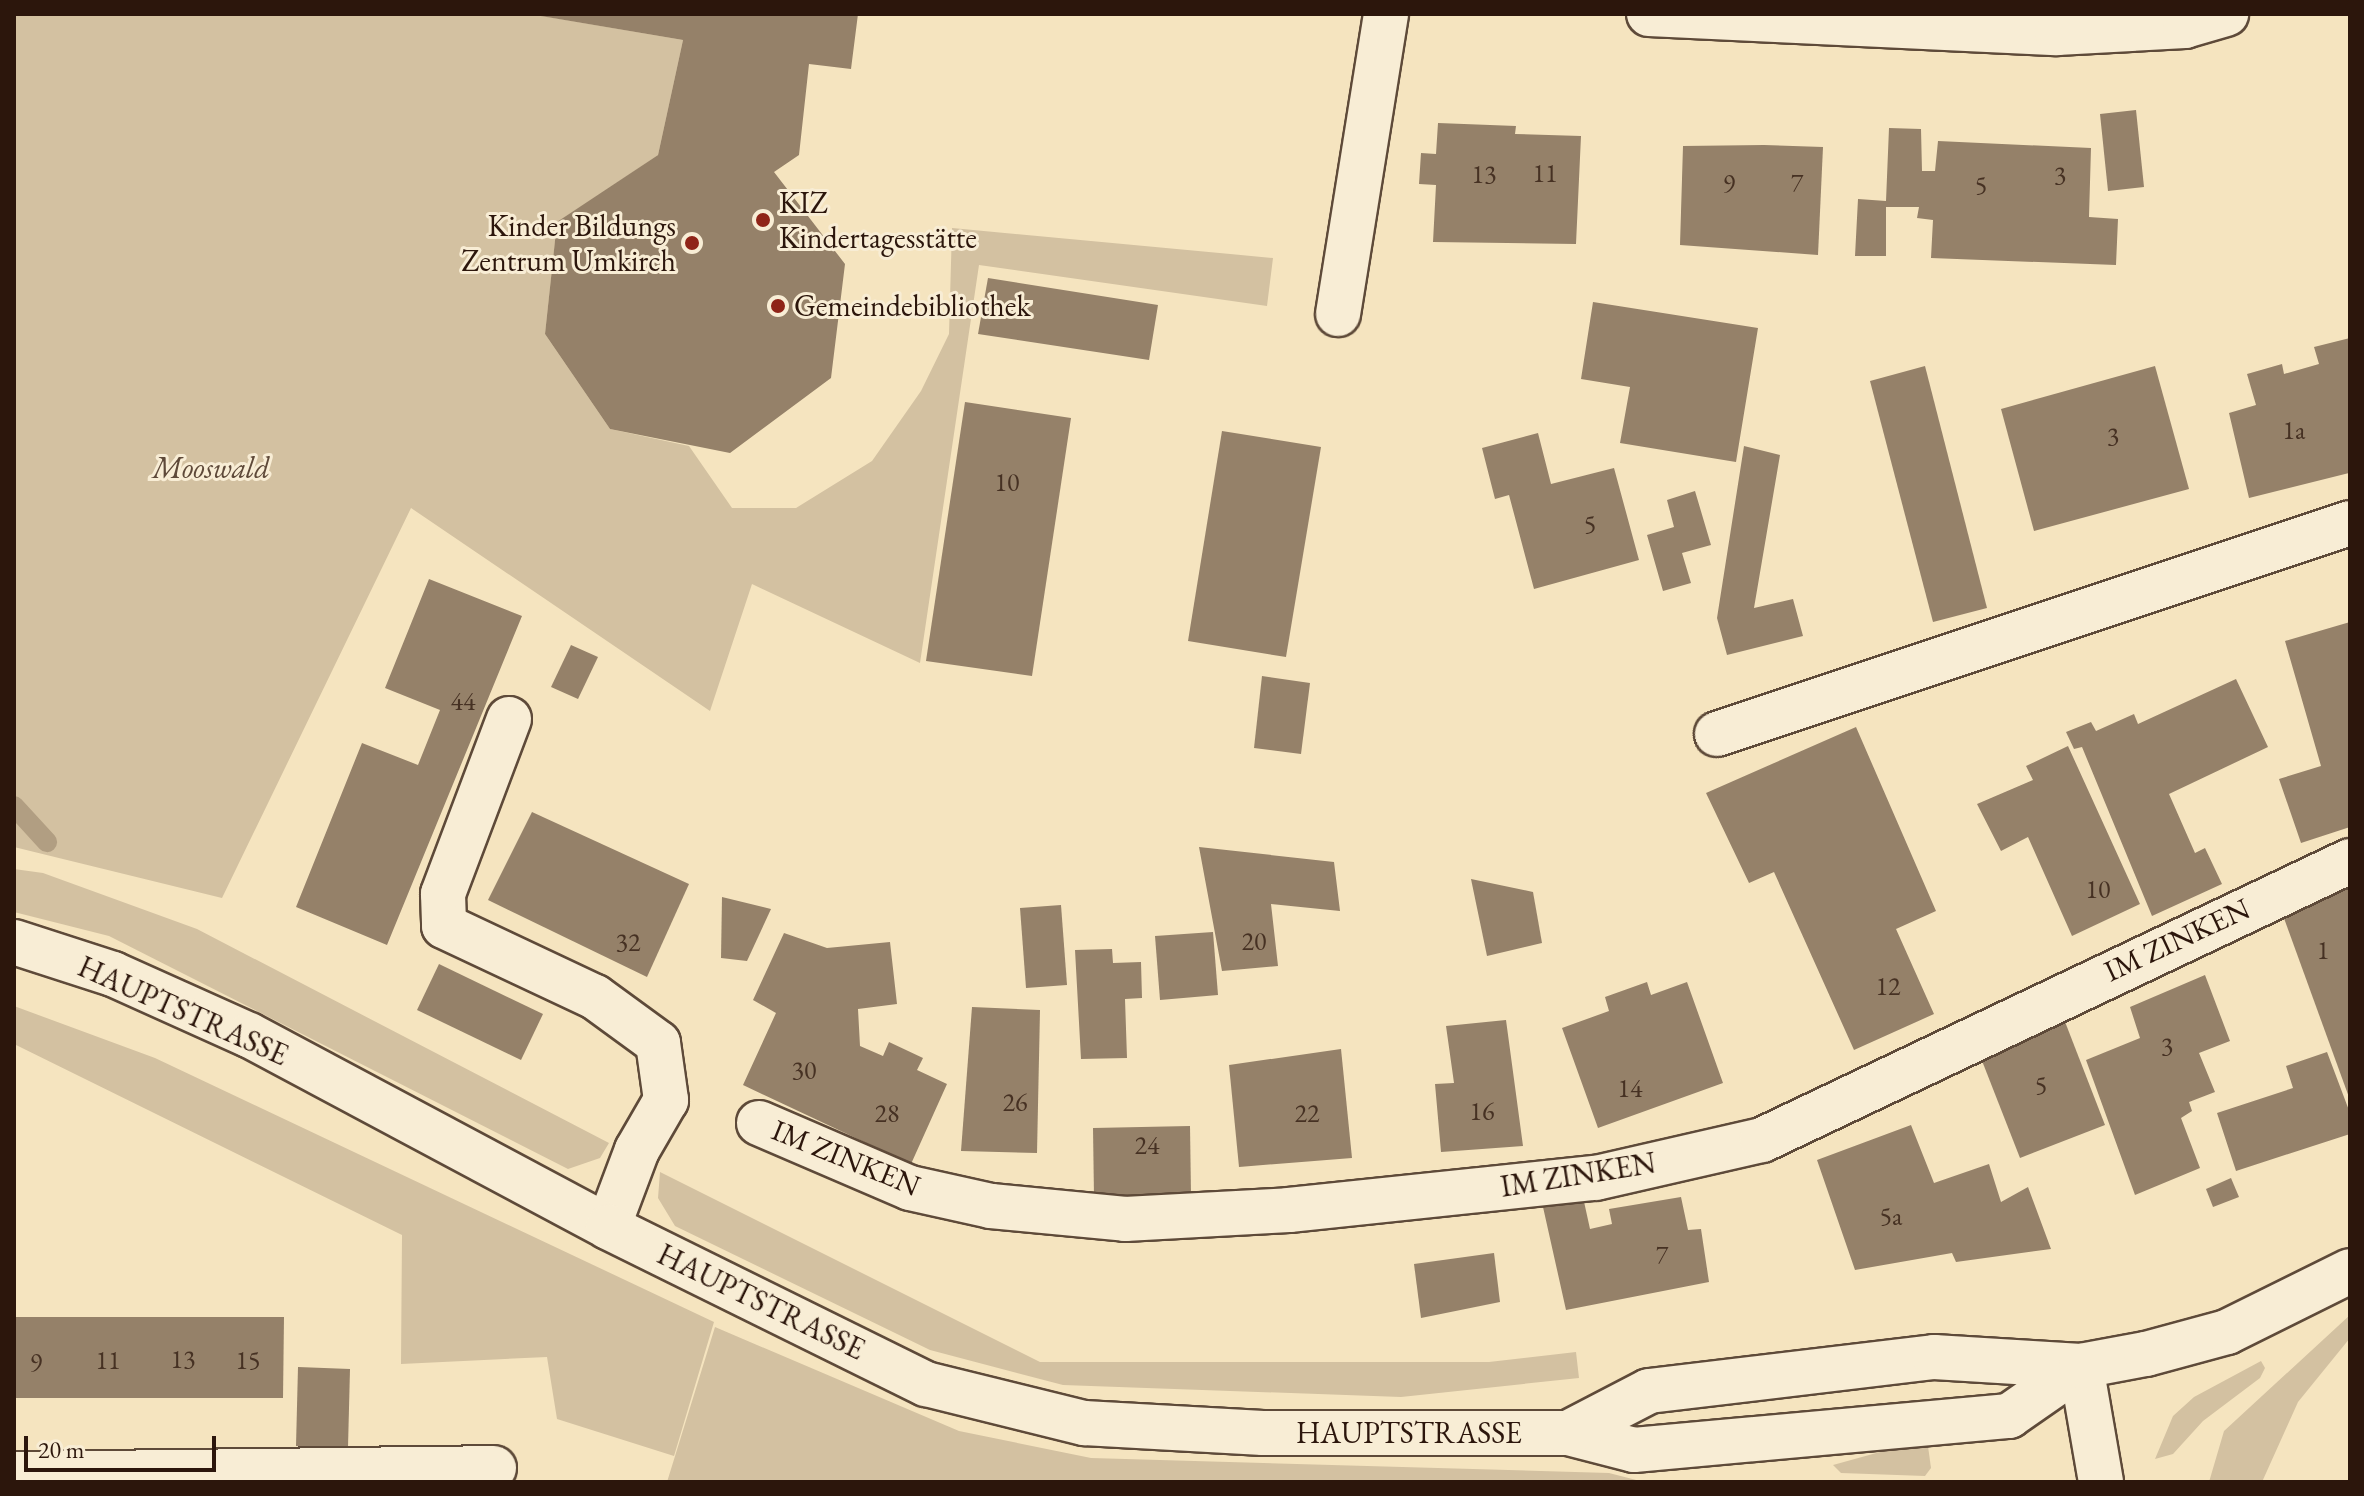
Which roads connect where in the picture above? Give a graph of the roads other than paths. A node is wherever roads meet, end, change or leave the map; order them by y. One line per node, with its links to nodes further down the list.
1 (1386, 14): 4 (street)
2 (1649, 14): 3 (street)
3 (2226, 14)
4 (1338, 314)
5 (2350, 523): 7 (street)
6 (509, 719): 11 (street)
7 (1717, 734)
8 (2350, 861): 10 (street, IM ZINKEN)
9 (14, 942): 11 (street, HAUPTSTRASSE)
10 (759, 1123)
11 (608, 1227): 14 (street, HAUPTSTRASSE)
12 (2350, 1271): 13 (street, HAUPTSTRASSE)
13 (2081, 1366): 14 (street, HAUPTSTRASSE); 14 (street, HAUPTSTRASSE); 17 (street)
14 (1568, 1433)
15 (494, 1468): 16 (street)
16 (14, 1474)
17 (2101, 1482)

